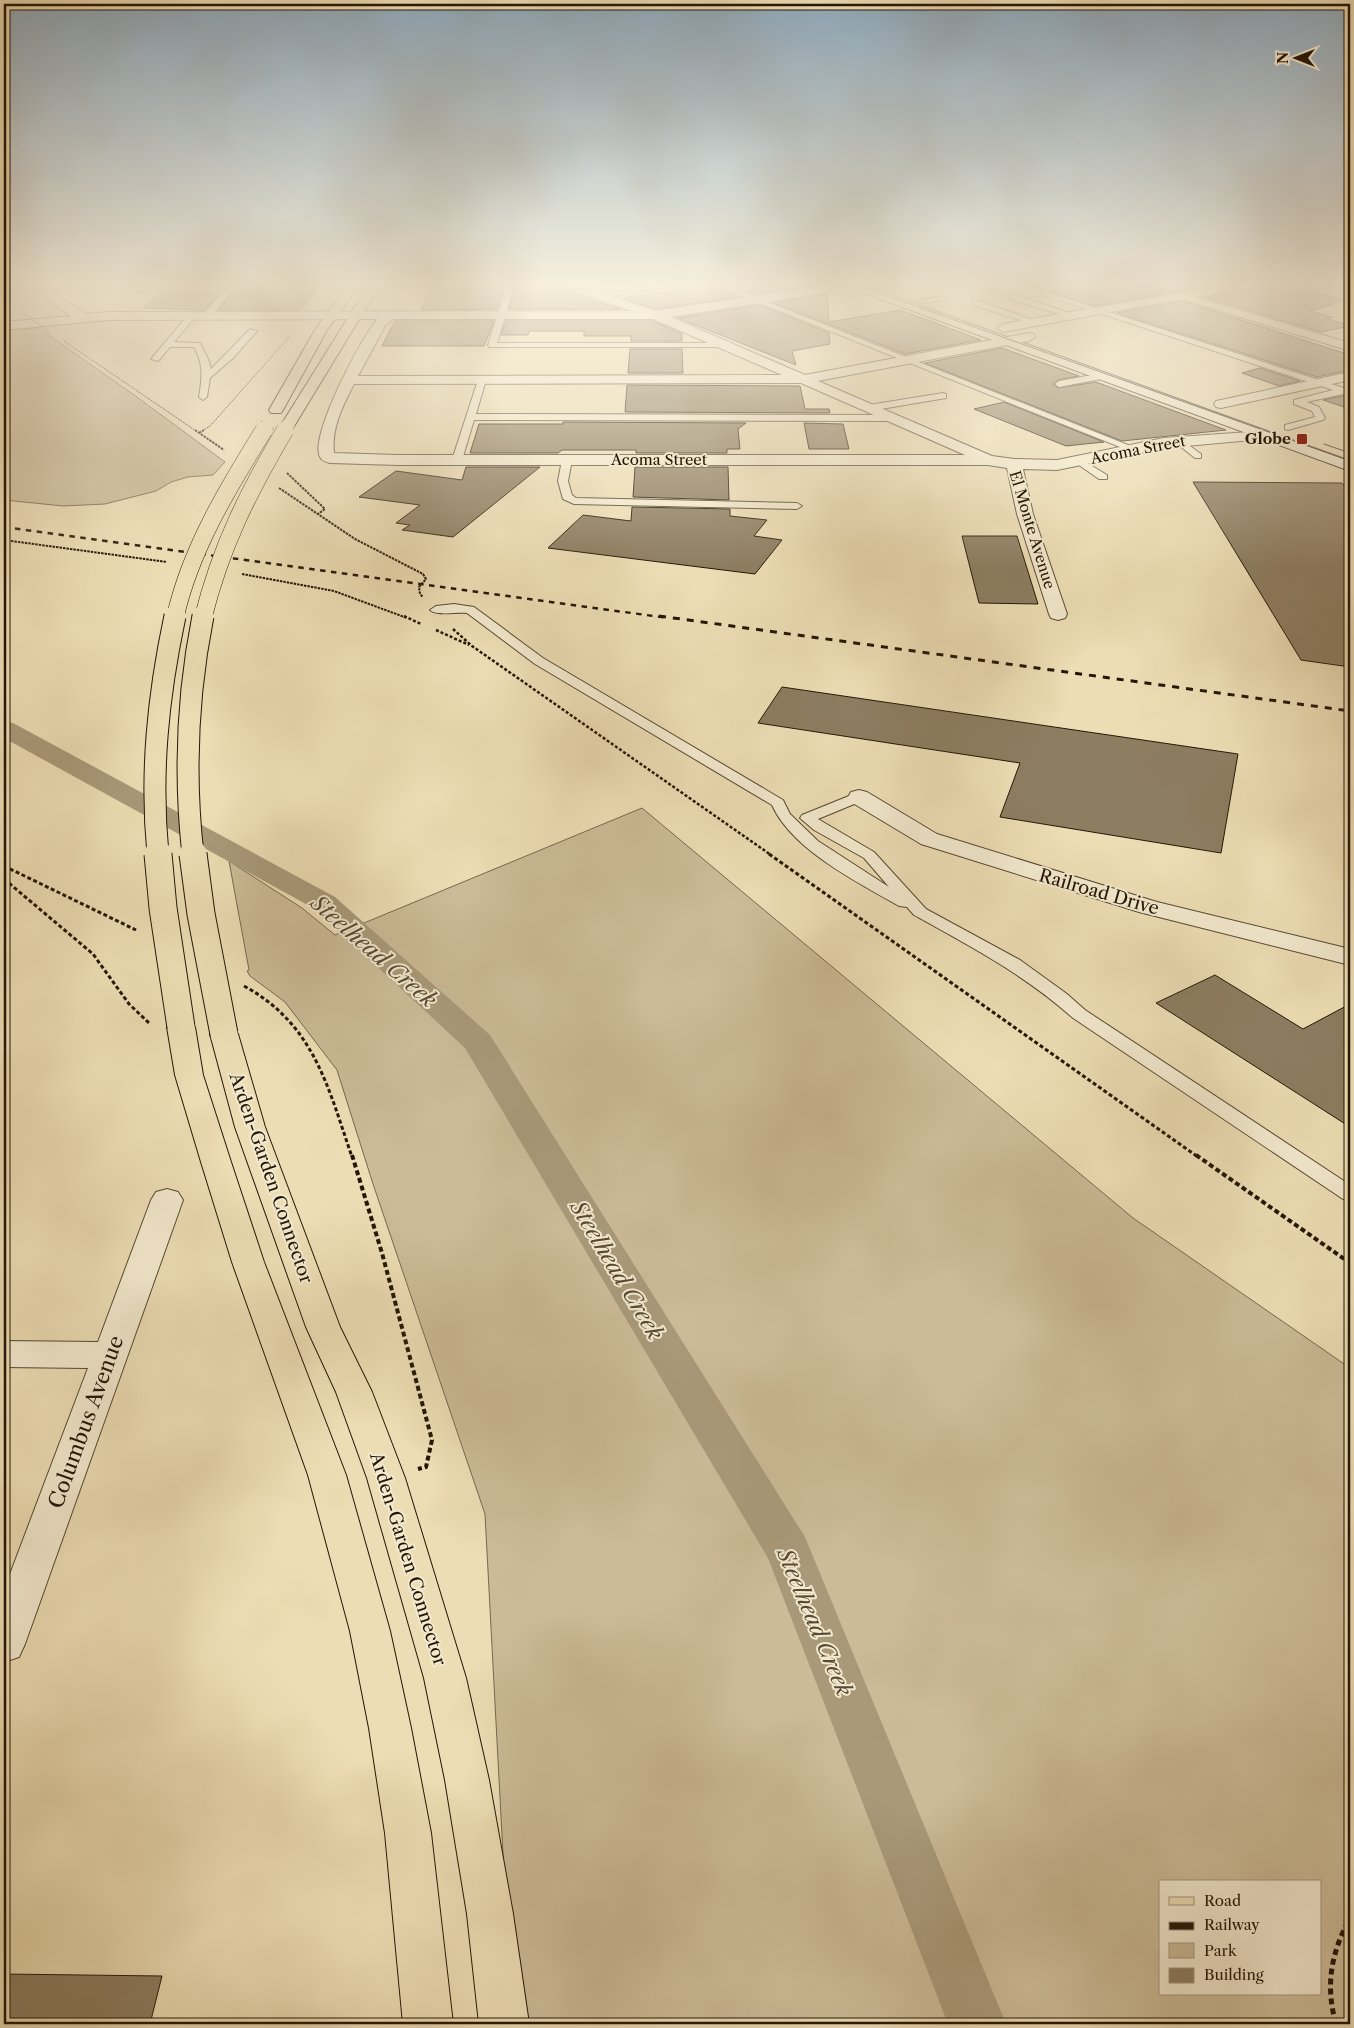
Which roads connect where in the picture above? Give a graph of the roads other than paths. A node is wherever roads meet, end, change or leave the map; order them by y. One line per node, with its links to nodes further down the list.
1 (206, 379): 17 (lane)
2 (300, 379): 23 (main road, Arden-Garden Connector)
3 (310, 379): 23 (main road, Arden-Garden Connector)
4 (804, 379): 12 (street); 19 (street, El Monte Avenue)
5 (956, 379): 28 (lane)
6 (1073, 379): 14 (lane)
7 (1136, 379): 25 (street)
8 (1146, 379): 18 (street)
9 (1305, 379): 13 (lane)
10 (1338, 379): 13 (street)
11 (350, 380): 12 (street); 30 (street, Acoma Street)
12 (482, 380): 21 (lane)
13 (1318, 383): 15 (lane); 18 (street)
14 (1059, 384)
15 (1346, 392): 24 (lane)
16 (943, 396): 19 (lane)
17 (202, 397)
18 (1212, 400): 20 (street)
19 (869, 408): 22 (street, El Monte Avenue)
20 (1251, 414)
21 (470, 417): 22 (lane); 30 (lane)
22 (892, 418): 32 (street, El Monte Avenue)
23 (278, 424): 48 (main road, Arden-Garden Connector, bridge); 49 (main road, Arden-Garden Connector, bridge)
24 (1283, 425): 26 (street)
25 (1263, 434): 27 (street, Acoma Street); 35 (street)
26 (1315, 436)
27 (1179, 441): 28 (street, Acoma Street); 29 (lane)
28 (1132, 449): 33 (street, Acoma Street)
29 (1198, 456)
30 (457, 460): 31 (street, Acoma Street)
31 (567, 460): 32 (street, Acoma Street); 37 (lane)
32 (988, 460): 34 (street, El Monte Avenue)
33 (1079, 461): 34 (street, Acoma Street); 36 (lane)
34 (1014, 464): 39 (street, El Monte Avenue)
35 (1350, 466)
36 (1103, 478)
37 (797, 506)
38 (436, 610): 41 (lane)
39 (1058, 614)
40 (859, 797): 41 (lane); 42 (street, Railroad Drive)
41 (920, 912): 43 (lane)
42 (1350, 957)
43 (1350, 1194)
44 (167, 1200): 46 (street, Columbus Avenue)
45 (4, 1354): 46 (street)
46 (111, 1355): 47 (street, Columbus Avenue)
47 (4, 1644)
48 (428, 2024)
49 (504, 2024)

